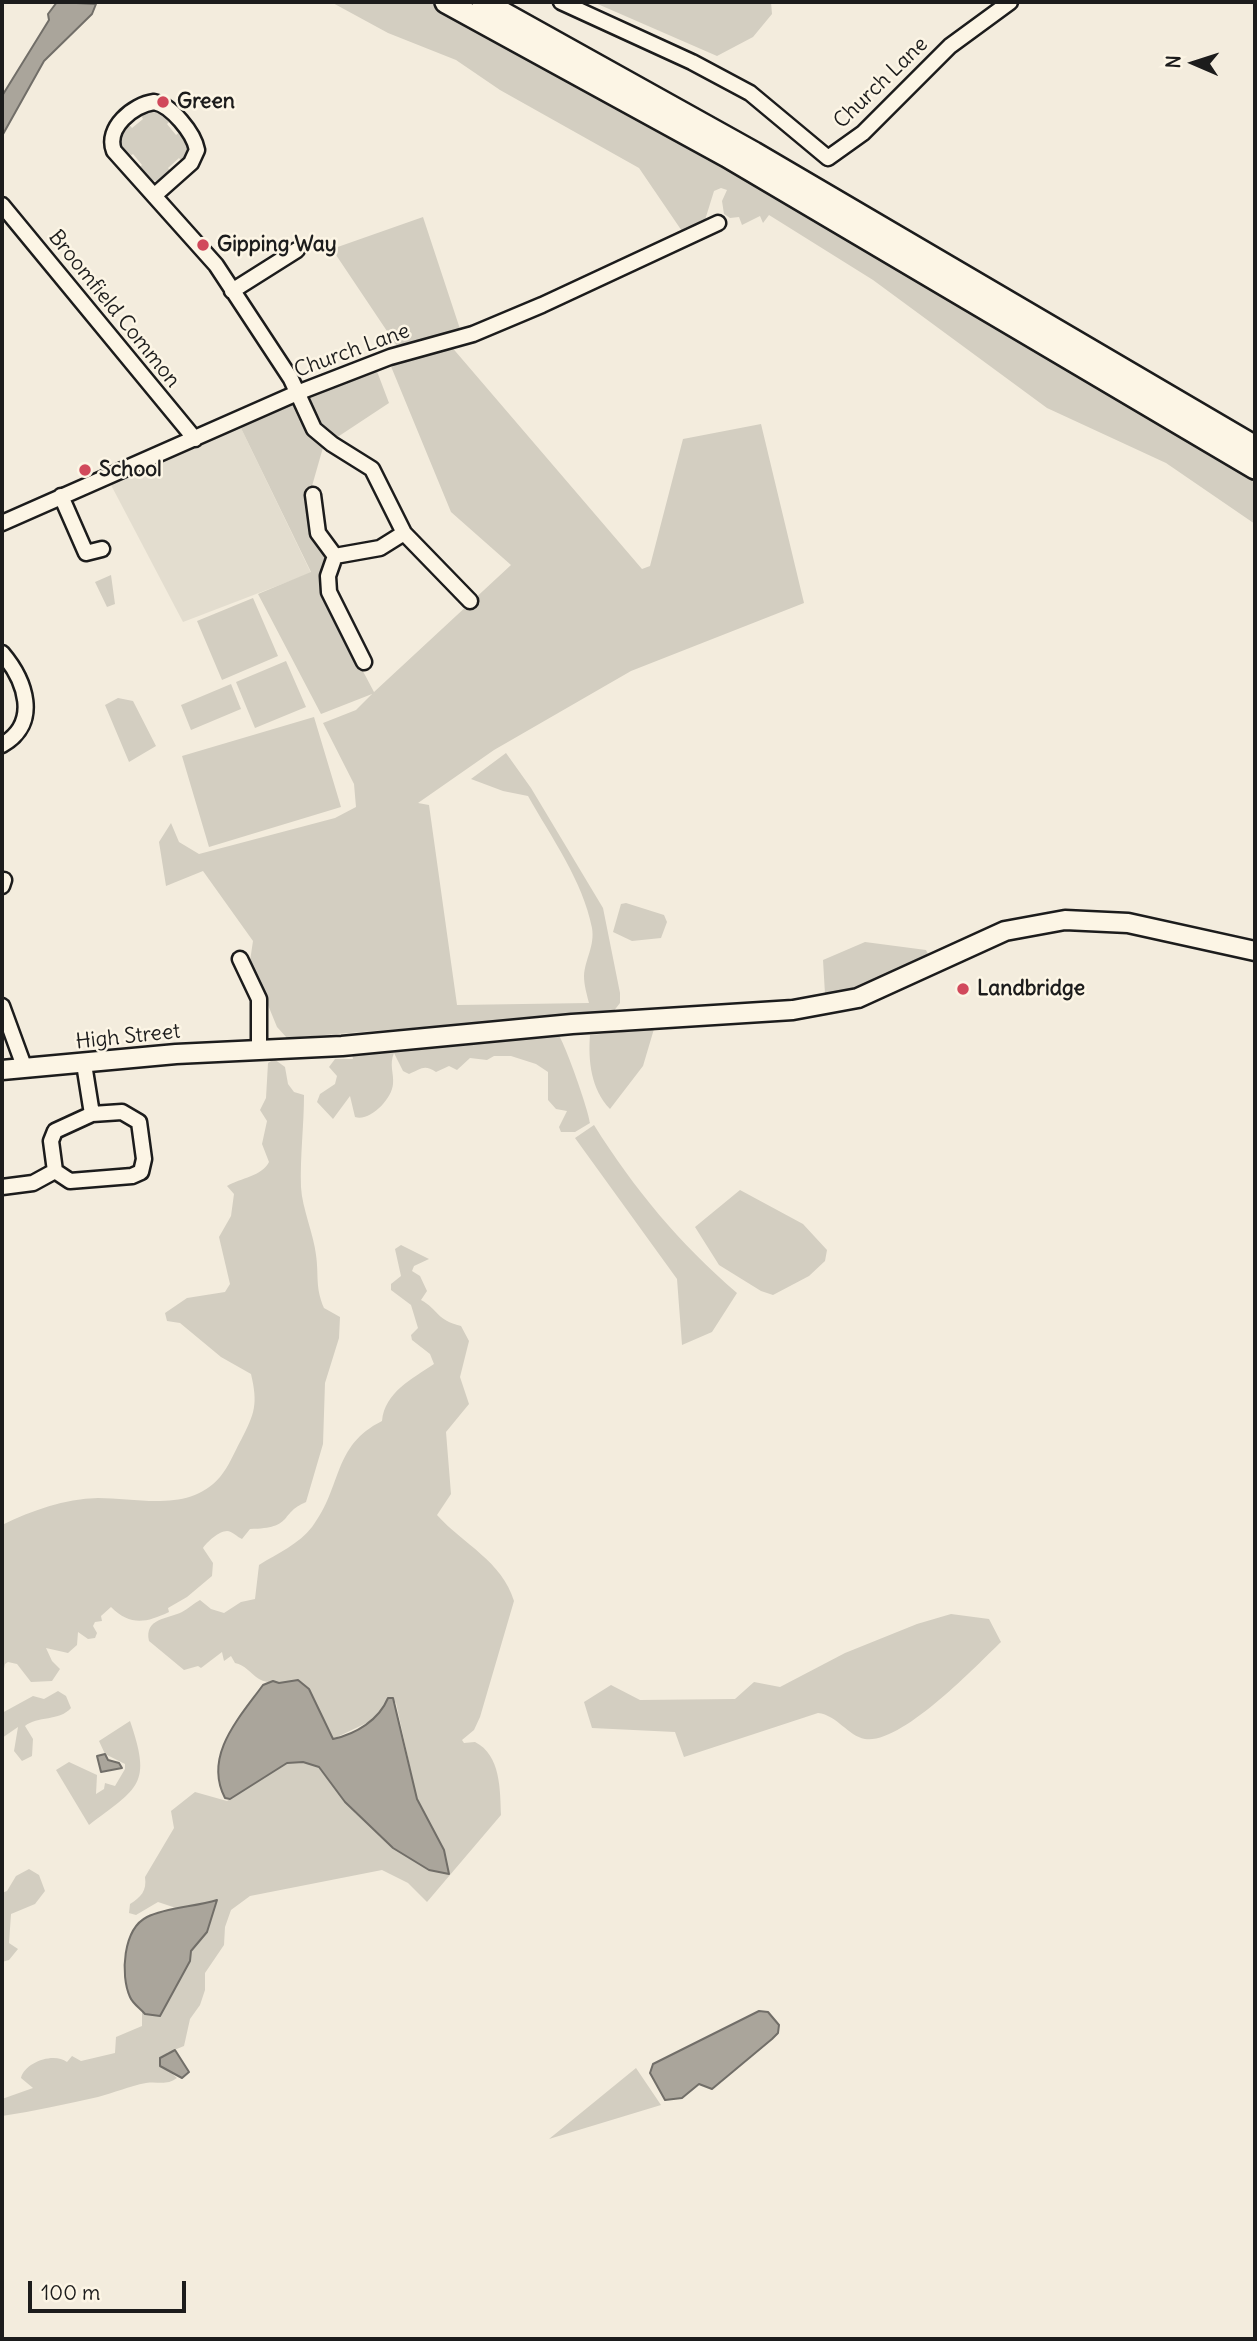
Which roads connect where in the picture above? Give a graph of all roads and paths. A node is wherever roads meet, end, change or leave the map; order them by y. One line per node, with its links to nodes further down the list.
1 (446, 2): 5 (highway)
2 (483, 2): 5 (highway)
3 (561, 2): 4 (street, Church Lane)
4 (1010, 2)
5 (742, 156): 13 (highway); 14 (highway)
6 (155, 195): 6 (street); 10 (street)
7 (2, 205): 12 (street, Broomfield Common)
8 (718, 222): 11 (street, Church Lane)
9 (297, 250): 10 (street)
10 (232, 291): 11 (street)
11 (297, 393): 12 (street, Church Lane); 18 (street)
12 (195, 439): 16 (street, Church Lane)
13 (1255, 447)
14 (1255, 468)
15 (313, 495): 20 (street)
16 (61, 496): 17 (street, Church Lane); 19 (street)
17 (2, 523)
18 (404, 534): 20 (street); 21 (street)
19 (102, 549)
20 (335, 556): 23 (street)
21 (470, 601)
22 (2, 653): 24 (street)
23 (364, 662)
24 (2, 745)
25 (1255, 951): 28 (main road, High Street)
26 (240, 959): 28 (street)
27 (2, 1006): 30 (street)
28 (259, 1051): 29 (main road, High Street)
29 (84, 1064): 30 (main road, High Street); 32 (street)
30 (25, 1069): 31 (main road, High Street)
31 (2, 1070)
32 (92, 1114): 33 (street); 33 (street)
33 (55, 1171): 34 (street)
34 (2, 1187)

